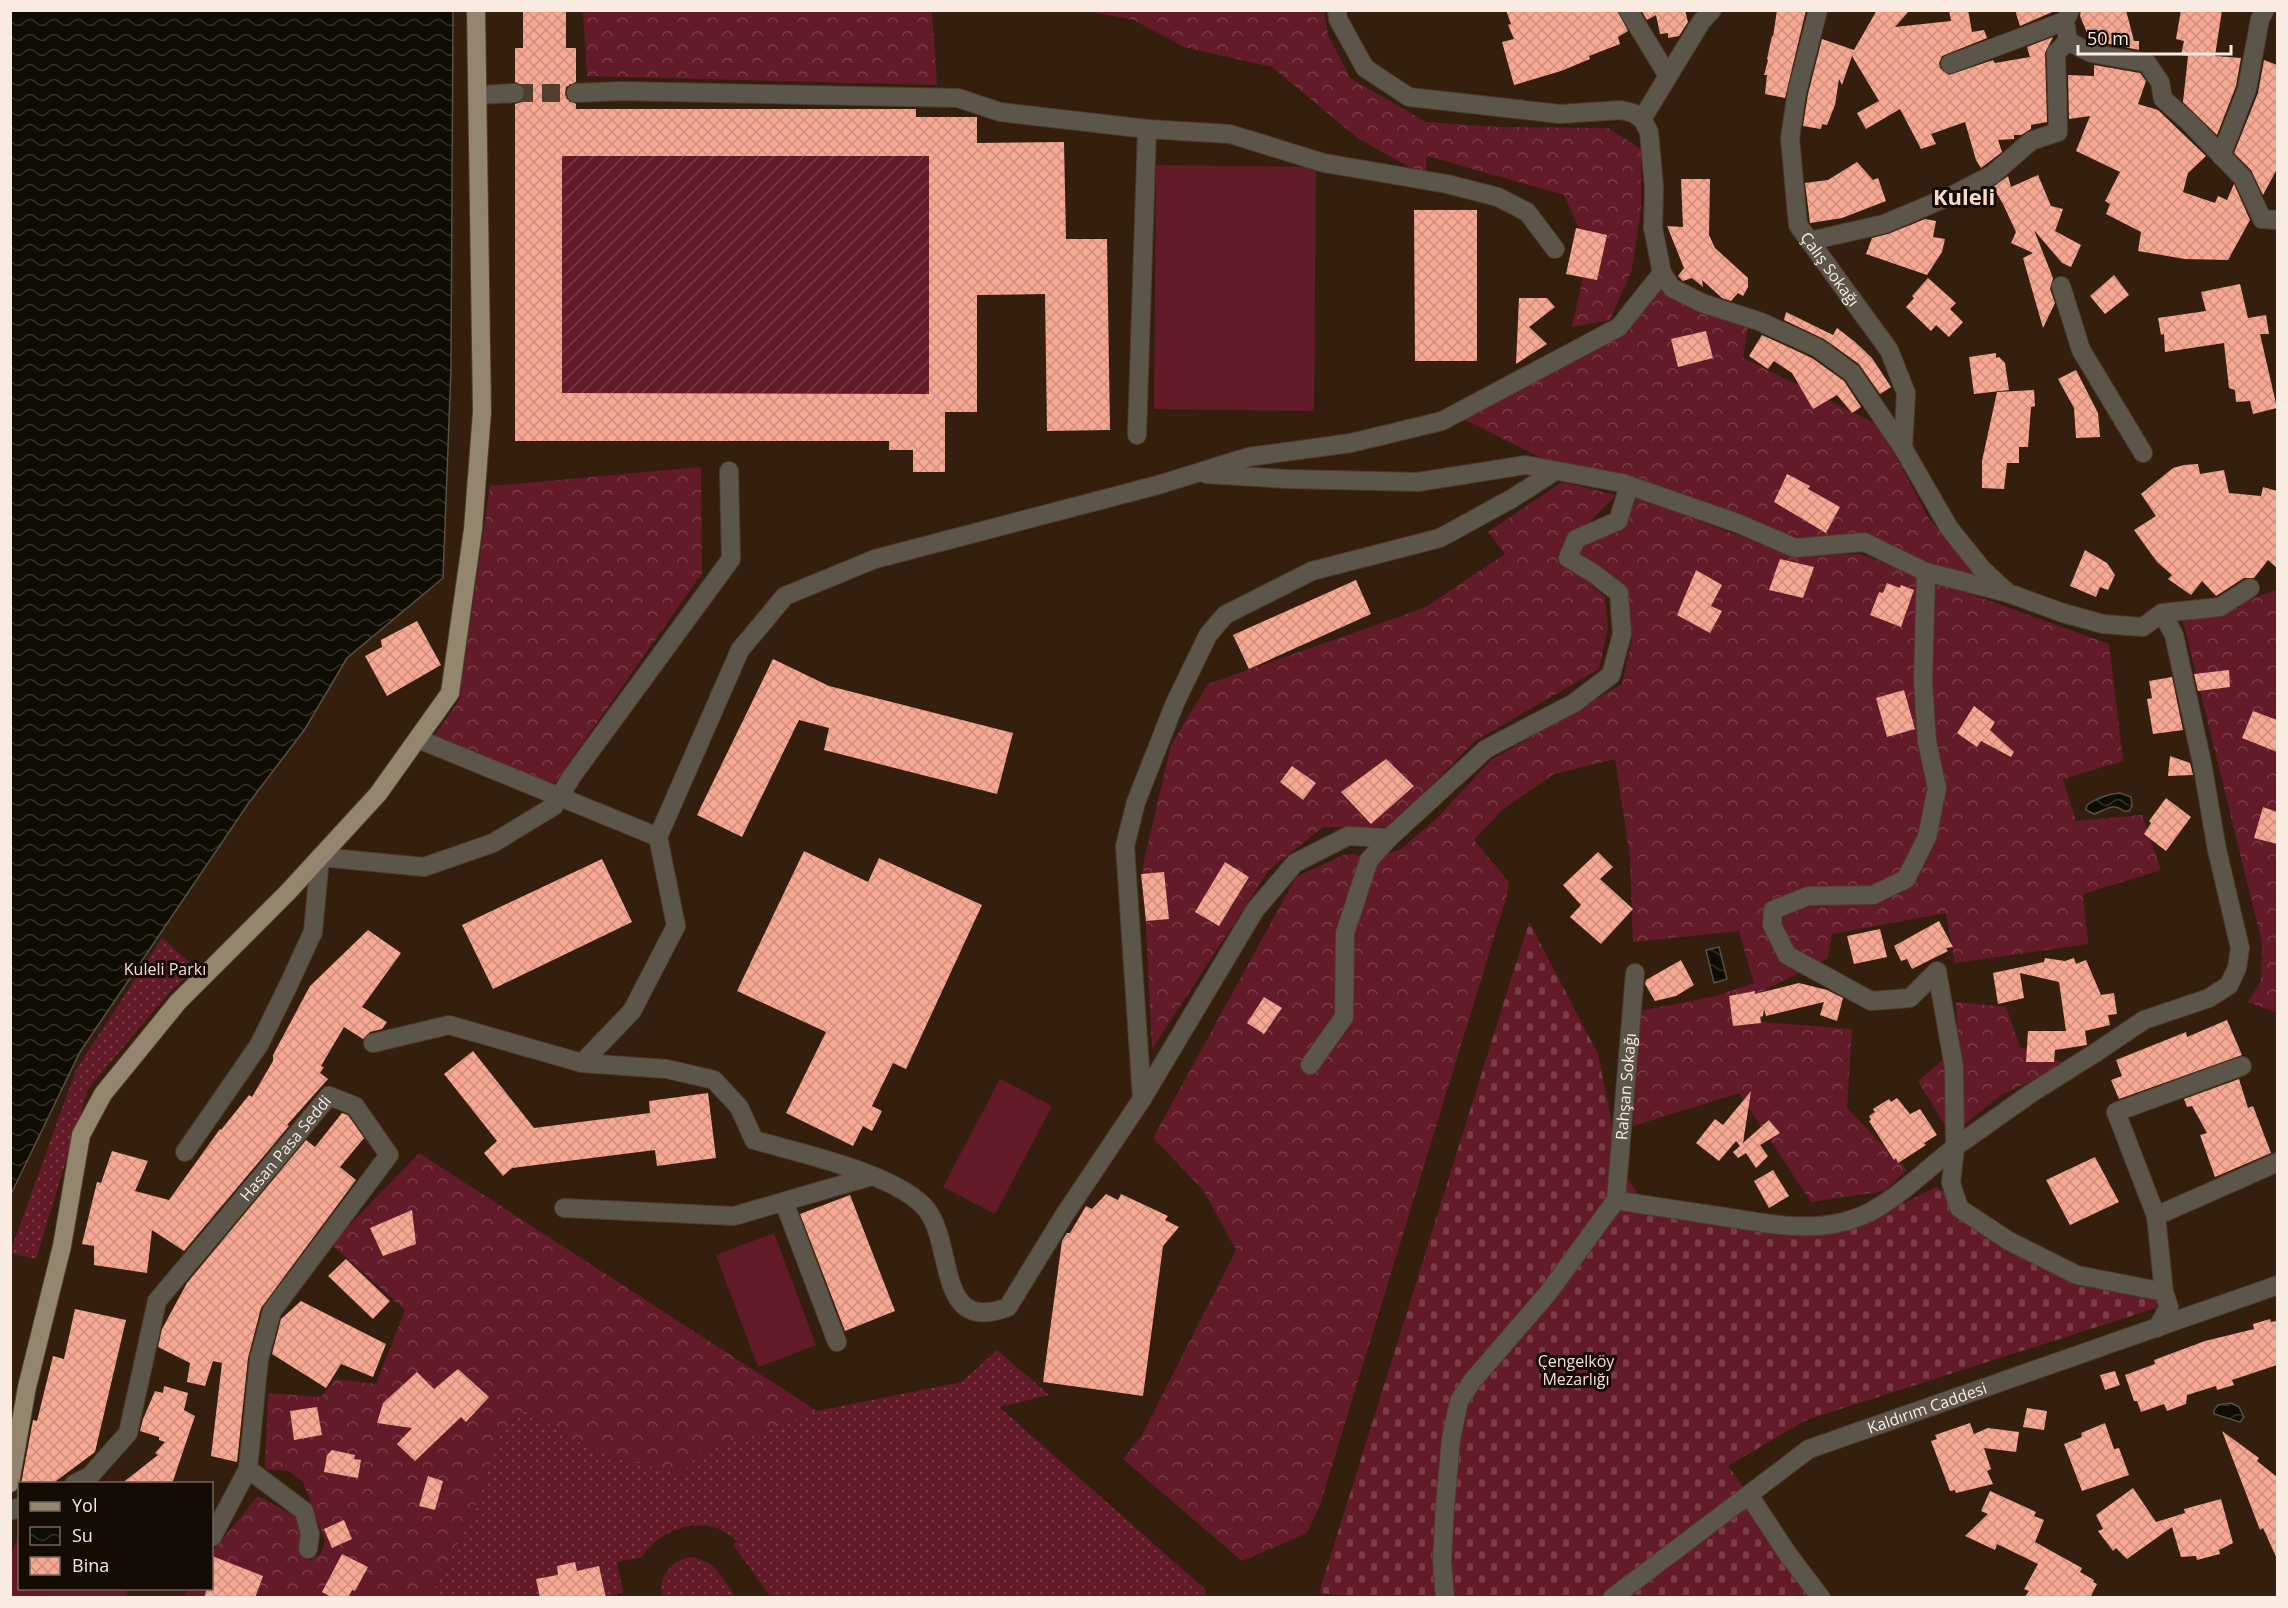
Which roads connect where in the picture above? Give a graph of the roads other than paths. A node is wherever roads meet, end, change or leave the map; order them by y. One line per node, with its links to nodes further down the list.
1 (476, 10): 13 (main road)
2 (1337, 10): 14 (street)
3 (1628, 10): 10 (street)
4 (1712, 10): 10 (street)
5 (1818, 10): 18 (street, Çalış Sokağı)
6 (2068, 16): 8 (street); 9 (street)
7 (2267, 17): 16 (street)
8 (2068, 41): 16 (street); 18 (street)
9 (1950, 64)
10 (1668, 76): 14 (street)
11 (515, 93): 13 (street)
12 (576, 93): 15 (street)
13 (478, 95): 33 (main road)
14 (1642, 119): 20 (street)
15 (1147, 129): 19 (street); 22 (street)
16 (2221, 156): 17 (street)
17 (2277, 220)
18 (1810, 241): 23 (street, Çalış Sokağı)
19 (1555, 249)
20 (1662, 273): 23 (street); 27 (street)
21 (2061, 286): 24 (street)
22 (1137, 435)
23 (1903, 448): 31 (street)
24 (2143, 453)
25 (729, 471): 34 (street)
26 (1555, 471): 27 (street); 28 (street); 43 (street)
27 (1195, 473): 35 (street)
28 (1629, 486): 29 (street); 36 (street)
29 (1926, 572): 31 (street); 44 (street)
30 (2250, 588): 32 (street)
31 (2008, 593): 32 (street)
32 (2162, 613): 44 (street)
33 (418, 739): 34 (street); 37 (main road)
34 (560, 796): 35 (street); 37 (street)
35 (658, 837): 40 (street)
36 (1389, 837): 41 (street); 43 (street)
37 (320, 857): 45 (street); 58 (main road)
38 (1635, 973): 48 (street, Rahşan Sokağı)
39 (373, 1043): 40 (street)
40 (582, 1064): 47 (street)
41 (1310, 1065)
42 (2242, 1066): 51 (street)
43 (1142, 1099): 47 (street)
44 (1955, 1147): 48 (street); 53 (street)
45 (185, 1152)
46 (2277, 1162): 51 (street)
47 (872, 1176): 49 (street)
48 (1616, 1200): 62 (street)
49 (784, 1202): 50 (street); 55 (street)
50 (564, 1208)
51 (2156, 1216): 53 (street)
52 (2277, 1285): 54 (street, Kaldırım Caddesi)
53 (2164, 1293): 54 (street)
54 (2157, 1328): 59 (street, Kaldırım Caddesi)
55 (837, 1342)
56 (248, 1468): 57 (street, Hasan Pasa Seddi); 60 (street, Hasan Pasa Seddi); 61 (street)
57 (78, 1482)
58 (10, 1483)
59 (1749, 1495): 63 (street, Kaldırım Caddesi); 64 (street)
60 (213, 1536)
61 (308, 1549)
62 (1445, 1598)
63 (1612, 1598)
64 (1821, 1598)

